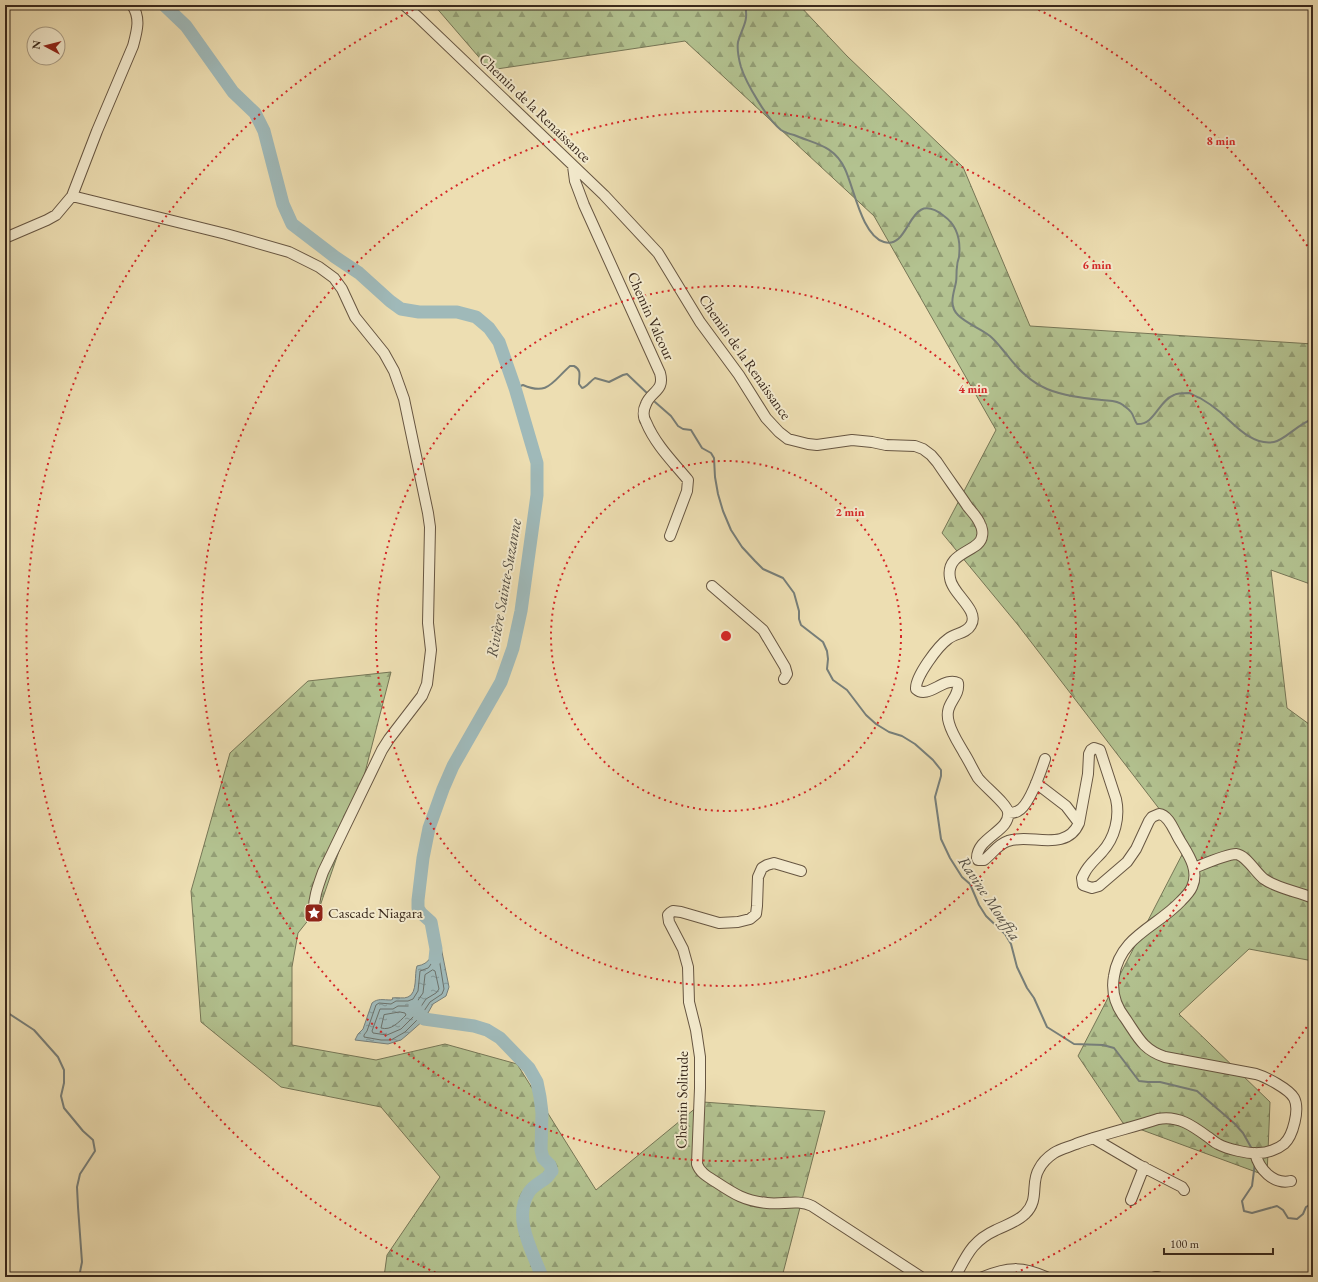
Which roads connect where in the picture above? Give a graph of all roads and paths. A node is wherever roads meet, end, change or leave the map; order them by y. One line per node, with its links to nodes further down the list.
1 (132, 5): 4 (street)
2 (404, 5): 3 (street, Chemin de la Renaissance)
3 (573, 166): 6 (street, Chemin Valcour); 11 (street, Chemin de la Renaissance)
4 (72, 196): 5 (street); 16 (street)
5 (5, 238)
6 (670, 536)
7 (712, 586): 8 (street)
8 (784, 679)
9 (1045, 759): 10 (street)
10 (1036, 783): 11 (street); 12 (street)
11 (1009, 813): 12 (street)
12 (1079, 823): 13 (street)
13 (1194, 868): 15 (street); 18 (street)
14 (801, 871): 24 (street, Chemin Solitude)
15 (1313, 898)
16 (314, 913)
17 (1093, 1138): 18 (street); 19 (street); 25 (street)
18 (1255, 1153): 20 (street)
19 (1141, 1166): 21 (street); 22 (street); 23 (street)
20 (1291, 1181)
21 (1128, 1189)
22 (1184, 1190)
23 (1131, 1200)
24 (921, 1277)
25 (955, 1277)
26 (983, 1277): 27 (street)
27 (1046, 1277)
28 (1154, 1277): 29 (street)
29 (1158, 1277)

